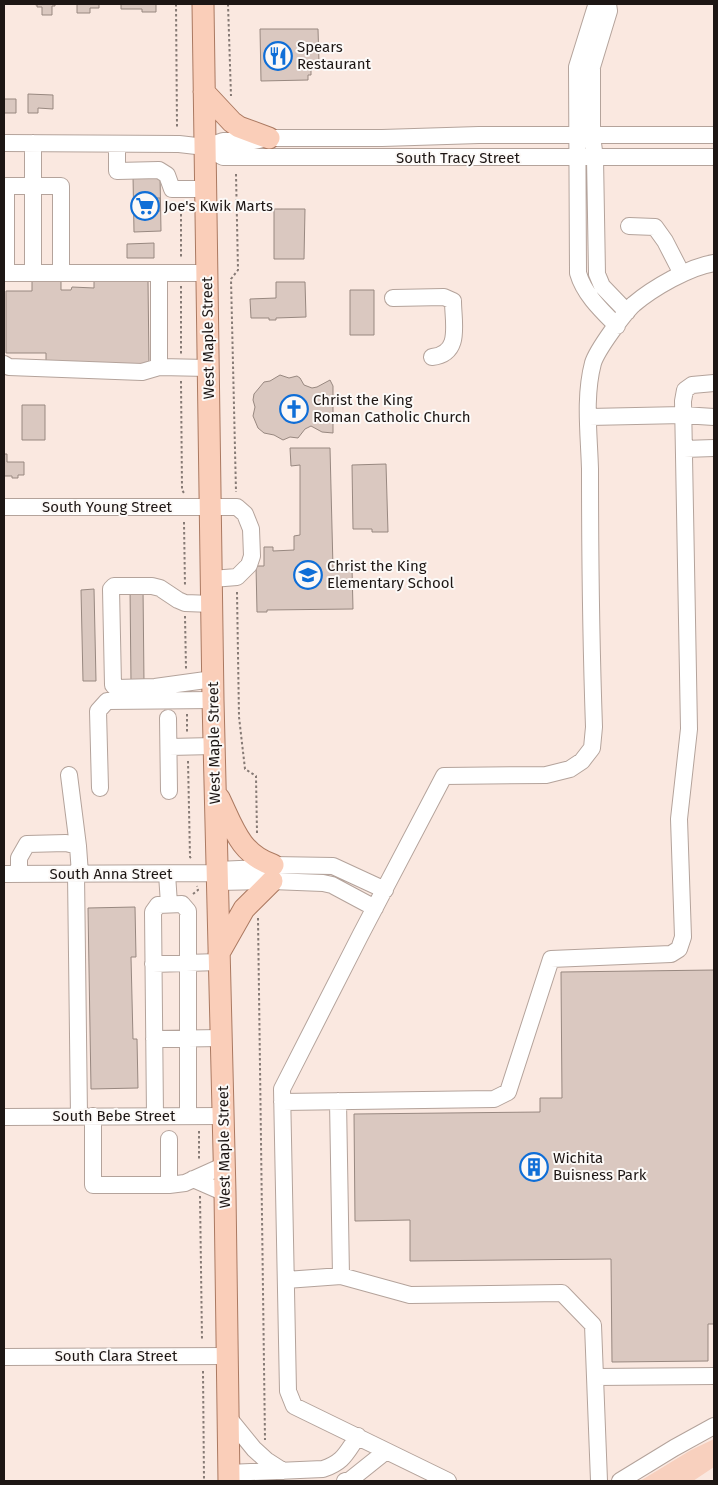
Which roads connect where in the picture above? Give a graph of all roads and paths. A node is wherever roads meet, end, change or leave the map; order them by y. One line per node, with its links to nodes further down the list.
1 (176, 4): 8 (path)
2 (203, 4): 6 (main road, West Maple Street)
3 (228, 4): 7 (path)
4 (599, 4): 10 (street)
5 (608, 4): 10 (street)
6 (204, 92): 11 (main road); 15 (main road, West Maple Street)
7 (231, 103)
8 (177, 127)
9 (714, 135): 10 (street, South Tracy Street)
10 (584, 136): 11 (street, South Tracy Street); 17 (street); 18 (street)
11 (269, 138): 15 (street, South Tracy Street)
12 (4, 143): 13 (street, South Tracy Street)
13 (33, 143): 14 (street, South Tracy Street); 19 (street)
14 (117, 144): 15 (street, South Tracy Street); 20 (street)
15 (205, 147): 17 (street, South Tracy Street); 21 (main road, West Maple Street)
16 (714, 157): 18 (street, South Tracy Street)
17 (577, 158): 18 (street, South Tracy Street); 33 (street)
18 (595, 158): 32 (street)
19 (33, 186): 24 (street); 25 (street); 26 (street)
20 (180, 189): 21 (street); 28 (path)
21 (206, 189): 29 (main road, West Maple Street)
22 (629, 226): 30 (street)
23 (714, 263): 30 (street)
24 (5, 273): 25 (street)
25 (34, 273): 26 (street)
26 (61, 273): 27 (street)
27 (159, 273): 28 (street); 36 (street)
28 (181, 273): 29 (street); 37 (path)
29 (206, 273): 38 (main road, West Maple Street)
30 (682, 274): 32 (street)
31 (394, 298): 34 (street)
32 (627, 312): 33 (street)
33 (616, 326): 41 (street)
34 (432, 357)
35 (4, 364): 36 (street)
36 (159, 367): 37 (street)
37 (182, 367): 38 (street); 46 (path)
38 (208, 368): 47 (main road, West Maple Street)
39 (714, 383): 40 (street)
40 (683, 415): 41 (street); 42 (street); 44 (street)
41 (588, 417): 69 (street)
42 (714, 417)
43 (714, 448): 44 (street)
44 (684, 449): 79 (street)
45 (4, 507): 46 (street, South Young Street)
46 (186, 508): 47 (street, South Young Street); 49 (path)
47 (211, 508): 48 (main road, West Maple Street); 48 (street, South Young Street)
48 (212, 578): 50 (main road, West Maple Street)
49 (185, 603): 50 (street); 52 (path); 52 (street)
50 (212, 604): 51 (main road, West Maple Street)
51 (213, 680): 52 (street); 53 (main road, West Maple Street)
52 (186, 682)
53 (213, 700): 54 (street); 56 (main road, West Maple Street)
54 (187, 701): 58 (path); 60 (street)
55 (168, 718): 57 (street)
56 (214, 746): 58 (street); 62 (main road, West Maple Street)
57 (169, 747): 58 (street); 61 (street)
58 (188, 747): 68 (path)
59 (69, 775): 63 (street)
60 (100, 788)
61 (169, 791)
62 (216, 791): 64 (main road); 68 (main road, West Maple Street)
63 (78, 846): 65 (street); 66 (street)
64 (272, 873): 68 (street, South Anna Street); 69 (street); 72 (street); 73 (main road)
65 (12, 874): 66 (street, South Anna Street)
66 (78, 874): 67 (street, South Anna Street); 81 (street)
67 (167, 874): 68 (street, South Anna Street); 71 (street)
68 (212, 875): 70 (path); 73 (main road, West Maple Street)
69 (385, 890): 72 (street)
70 (192, 895)
71 (169, 904): 74 (street); 75 (street)
72 (375, 908): 80 (street)
73 (219, 958): 74 (street); 76 (main road, West Maple Street)
74 (188, 963): 75 (street); 78 (street)
75 (153, 964): 77 (street)
76 (221, 1038): 78 (street); 84 (main road, West Maple Street)
77 (154, 1039): 78 (street); 82 (street)
78 (188, 1039): 83 (street)
79 (338, 1101): 80 (street); 91 (street)
80 (282, 1102): 92 (street)
81 (86, 1116): 82 (street, South Bebe Street); 85 (street, South Bebe Street); 89 (street)
82 (155, 1116): 83 (street, South Bebe Street)
83 (193, 1116): 84 (street, South Bebe Street); 88 (path)
84 (223, 1116): 87 (main road, West Maple Street)
85 (4, 1117)
86 (169, 1139): 89 (street)
87 (225, 1166): 88 (street); 90 (main road, West Maple Street)
88 (197, 1179): 89 (street); 90 (street); 93 (path)
89 (169, 1185)
90 (226, 1192): 94 (main road, West Maple Street)
91 (341, 1276): 92 (street); 97 (street)
92 (286, 1280): 100 (street)
93 (202, 1356): 94 (street, South Clara Street); 95 (street, South Clara Street); 104 (path)
94 (228, 1356): 98 (main road, West Maple Street)
95 (4, 1357)
96 (714, 1376): 97 (street)
97 (596, 1377): 107 (street)
98 (228, 1417): 102 (street); 103 (main road, West Maple Street)
99 (714, 1426): 108 (street)
100 (358, 1436): 101 (street); 102 (street)
101 (386, 1452): 105 (street); 106 (street)
102 (283, 1471): 103 (street)
103 (228, 1477)
104 (204, 1481)
105 (345, 1481)
106 (448, 1481)
107 (599, 1481)
108 (620, 1481)

